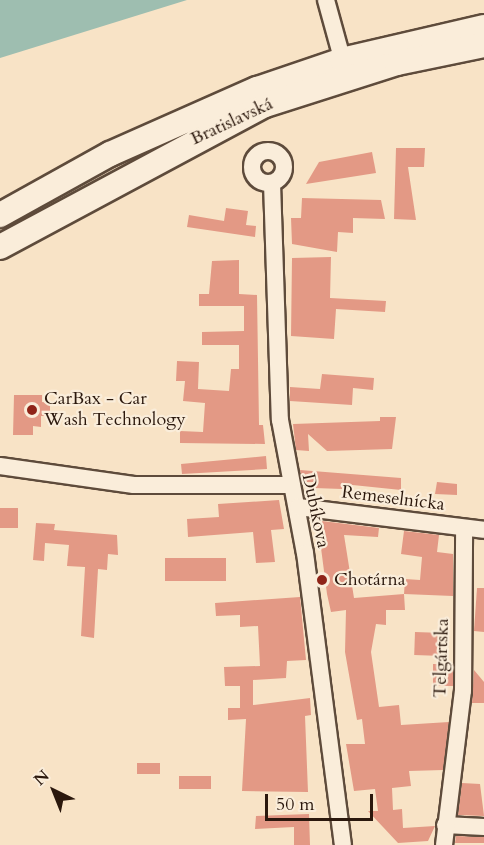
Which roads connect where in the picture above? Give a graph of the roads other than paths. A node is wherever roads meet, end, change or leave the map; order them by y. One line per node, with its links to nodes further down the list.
1 (326, 0): 4 (street)
2 (484, 27): 4 (main road, Bratislavská)
3 (484, 45): 4 (main road, Bratislavská)
4 (345, 68): 6 (main road, Bratislavská); 7 (main road, Bratislavská)
5 (272, 183): 9 (street, Dubíkova)
6 (0, 215)
7 (0, 247)
8 (0, 466): 9 (street)
9 (288, 485): 10 (street, Dubíkova)
10 (298, 507): 11 (street, Remeselnícka); 15 (street, Dubíkova)
11 (464, 528): 12 (street, Remeselnícka); 13 (street, Telgártska)
12 (484, 530)
13 (445, 825): 14 (street); 16 (street, Telgártska)
14 (484, 827)
15 (343, 845)
16 (444, 845)

